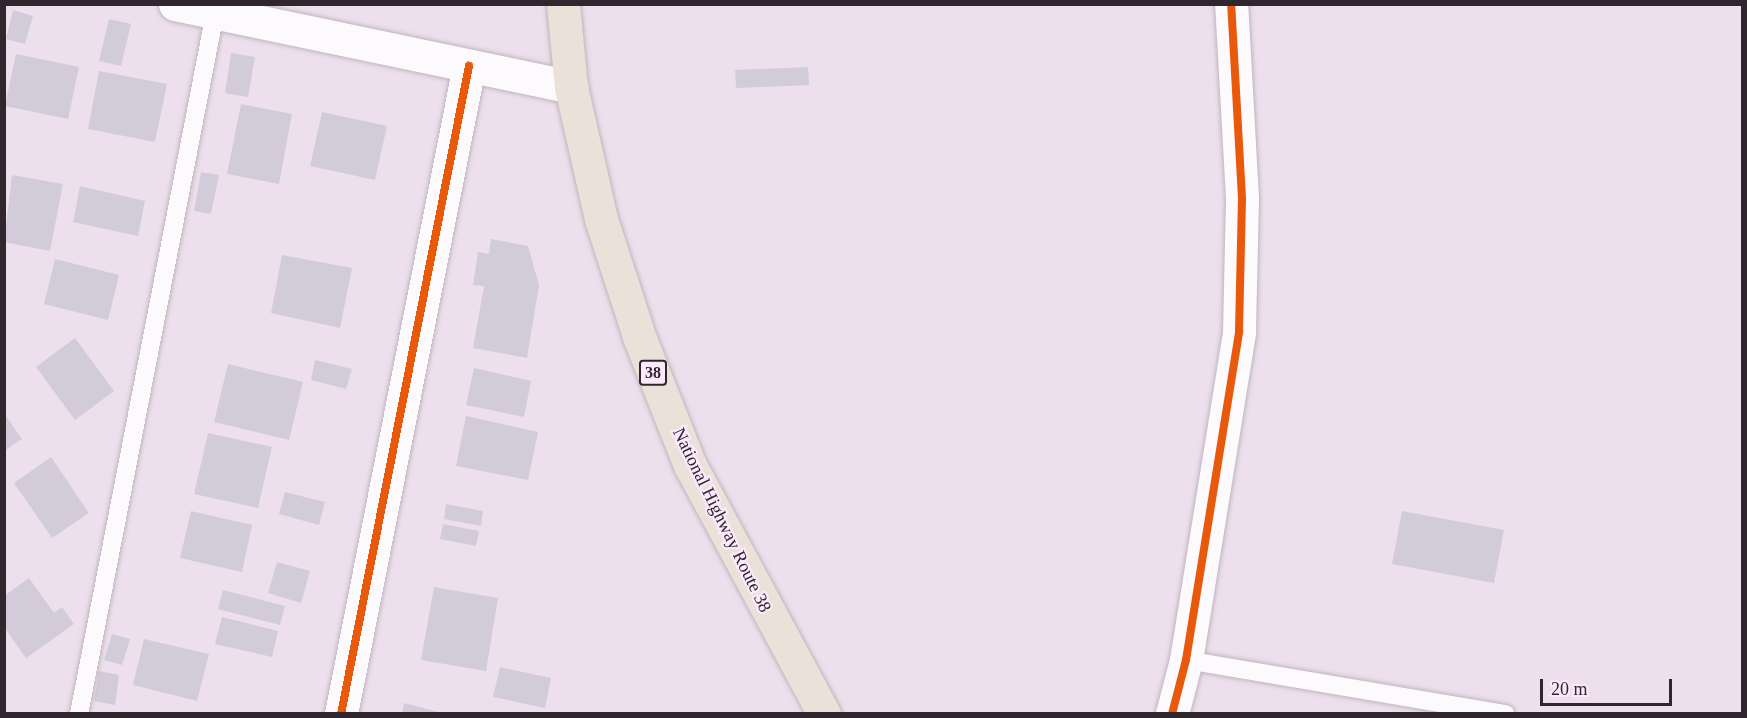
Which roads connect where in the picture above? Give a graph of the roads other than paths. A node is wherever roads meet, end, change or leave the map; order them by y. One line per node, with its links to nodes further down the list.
1 (175, 4): 4 (street)
2 (563, 4): 6 (highway, National Highway Route 38 / 38)
3 (1231, 4): 7 (street)
4 (215, 13): 5 (street); 9 (lane)
5 (469, 66): 6 (street); 10 (street)
6 (571, 87): 11 (highway, National Highway Route 38 / 38)
7 (1185, 660): 8 (lane); 12 (street)
8 (1495, 713)
9 (79, 714)
10 (341, 714)
11 (824, 714)
12 (1172, 714)

